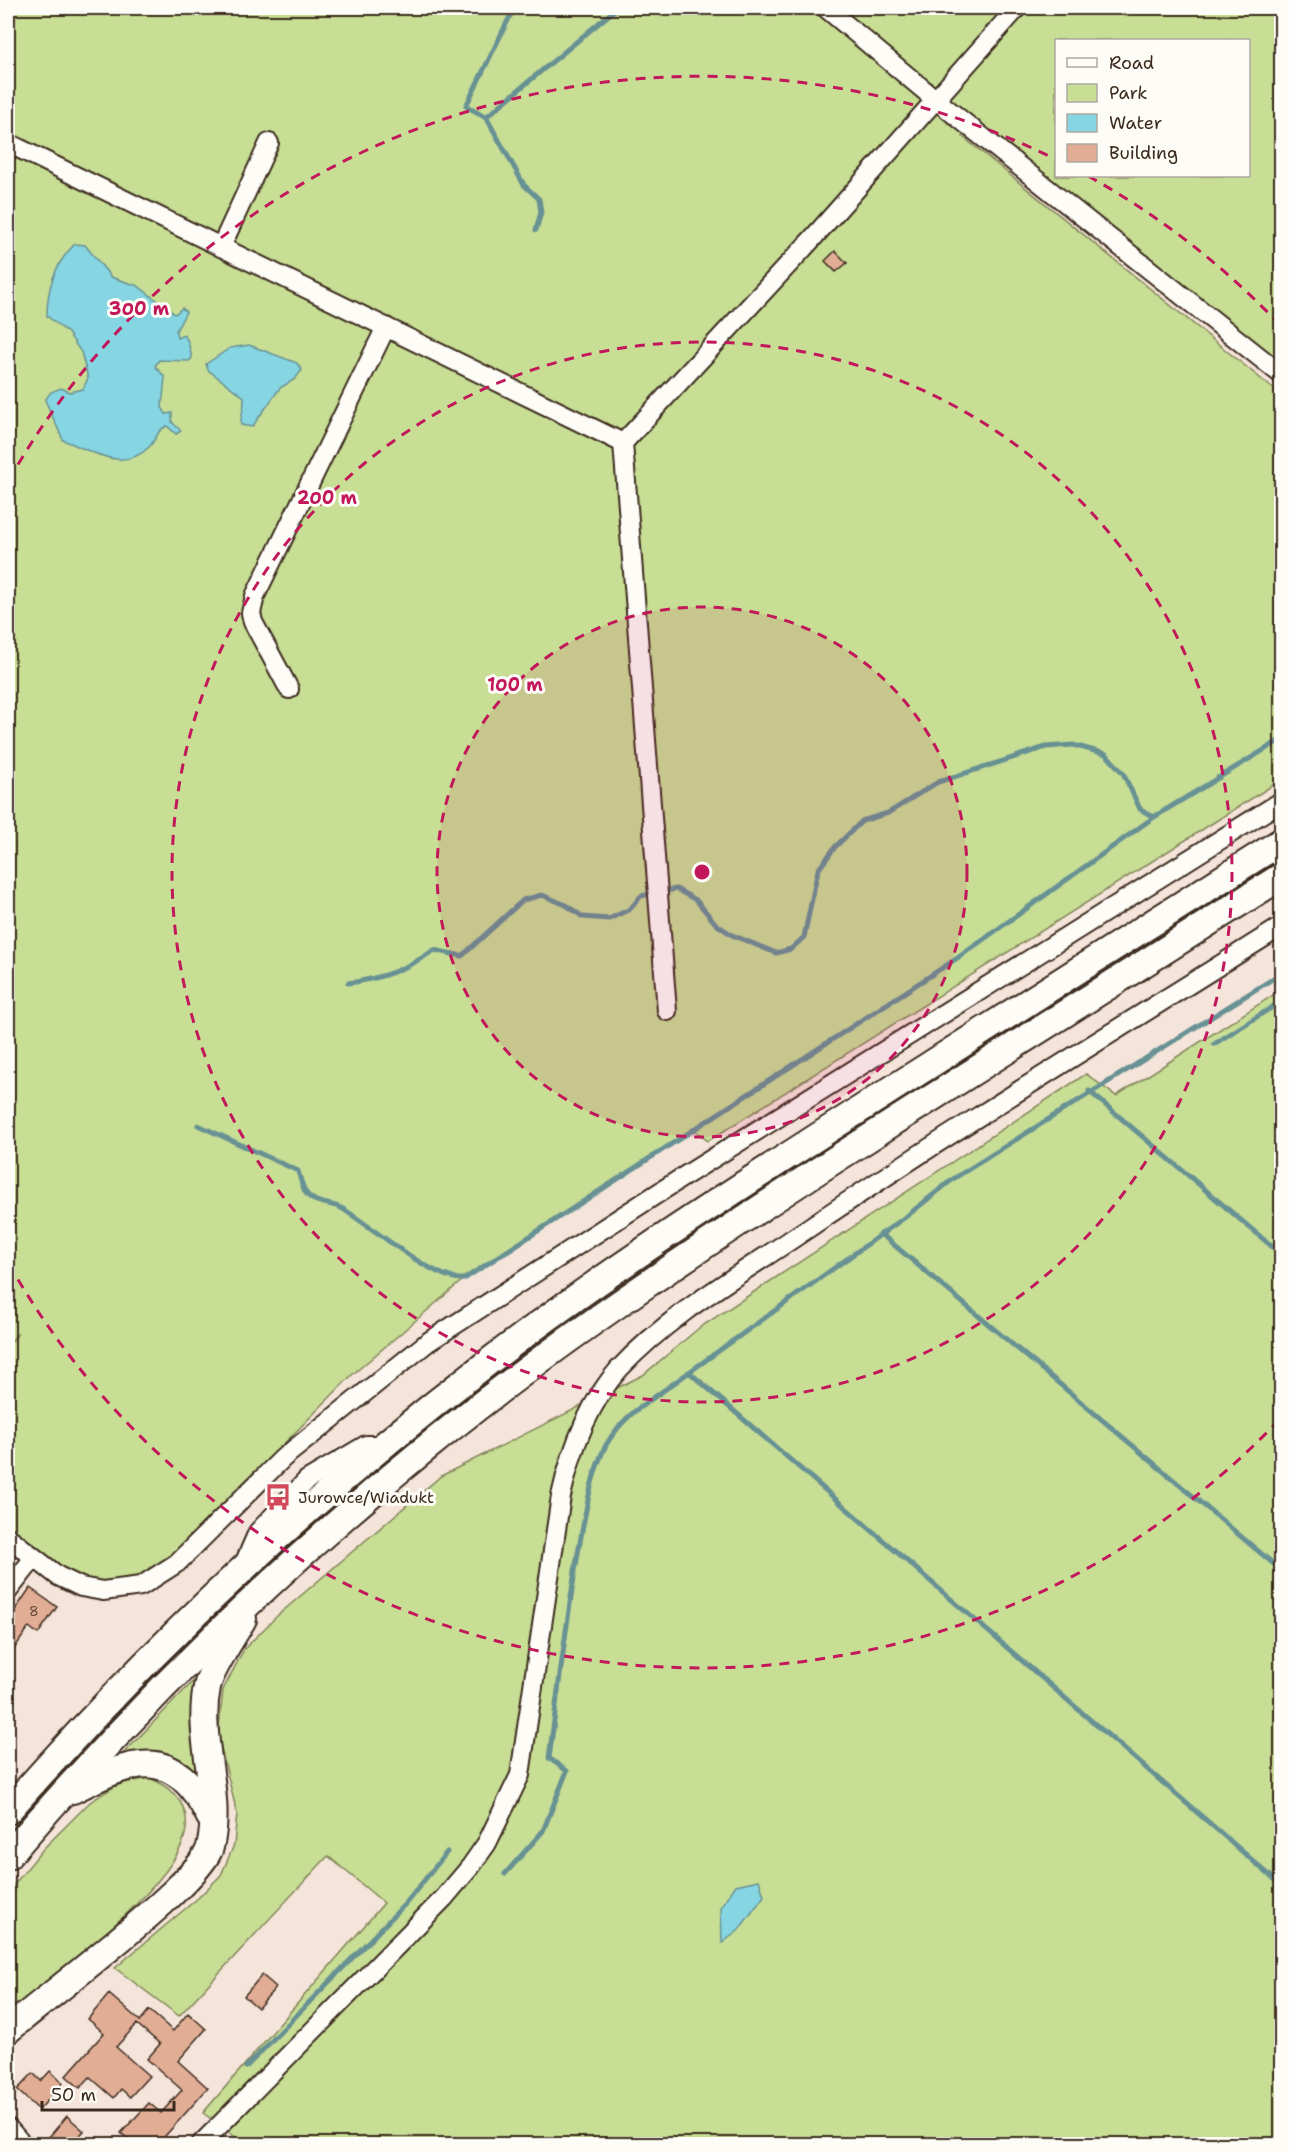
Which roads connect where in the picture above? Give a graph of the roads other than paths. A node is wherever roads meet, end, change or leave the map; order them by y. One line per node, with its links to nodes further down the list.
1 (826, 8): 3 (street)
2 (1017, 8): 3 (street)
3 (936, 100): 8 (street); 9 (street)
4 (8, 143): 6 (street)
5 (269, 143): 6 (street)
6 (221, 247): 7 (street)
7 (387, 327): 9 (street); 10 (street)
8 (1281, 375)
9 (623, 443): 15 (street)
10 (289, 689)
11 (1281, 801): 17 (street)
12 (1281, 841): 21 (highway)
13 (1281, 876): 19 (highway)
14 (1281, 926): 27 (street)
15 (666, 1011)
16 (8, 1537): 17 (street)
17 (33, 1559): 18 (street)
18 (8, 1591)
19 (258, 1594): 20 (highway); 22 (highway)
20 (58, 1797): 22 (highway); 23 (highway)
21 (8, 1811)
22 (213, 1823): 24 (highway)
23 (8, 1856)
24 (8, 2030)
25 (8, 2128): 26 (street)
26 (22, 2145)
27 (201, 2145)

